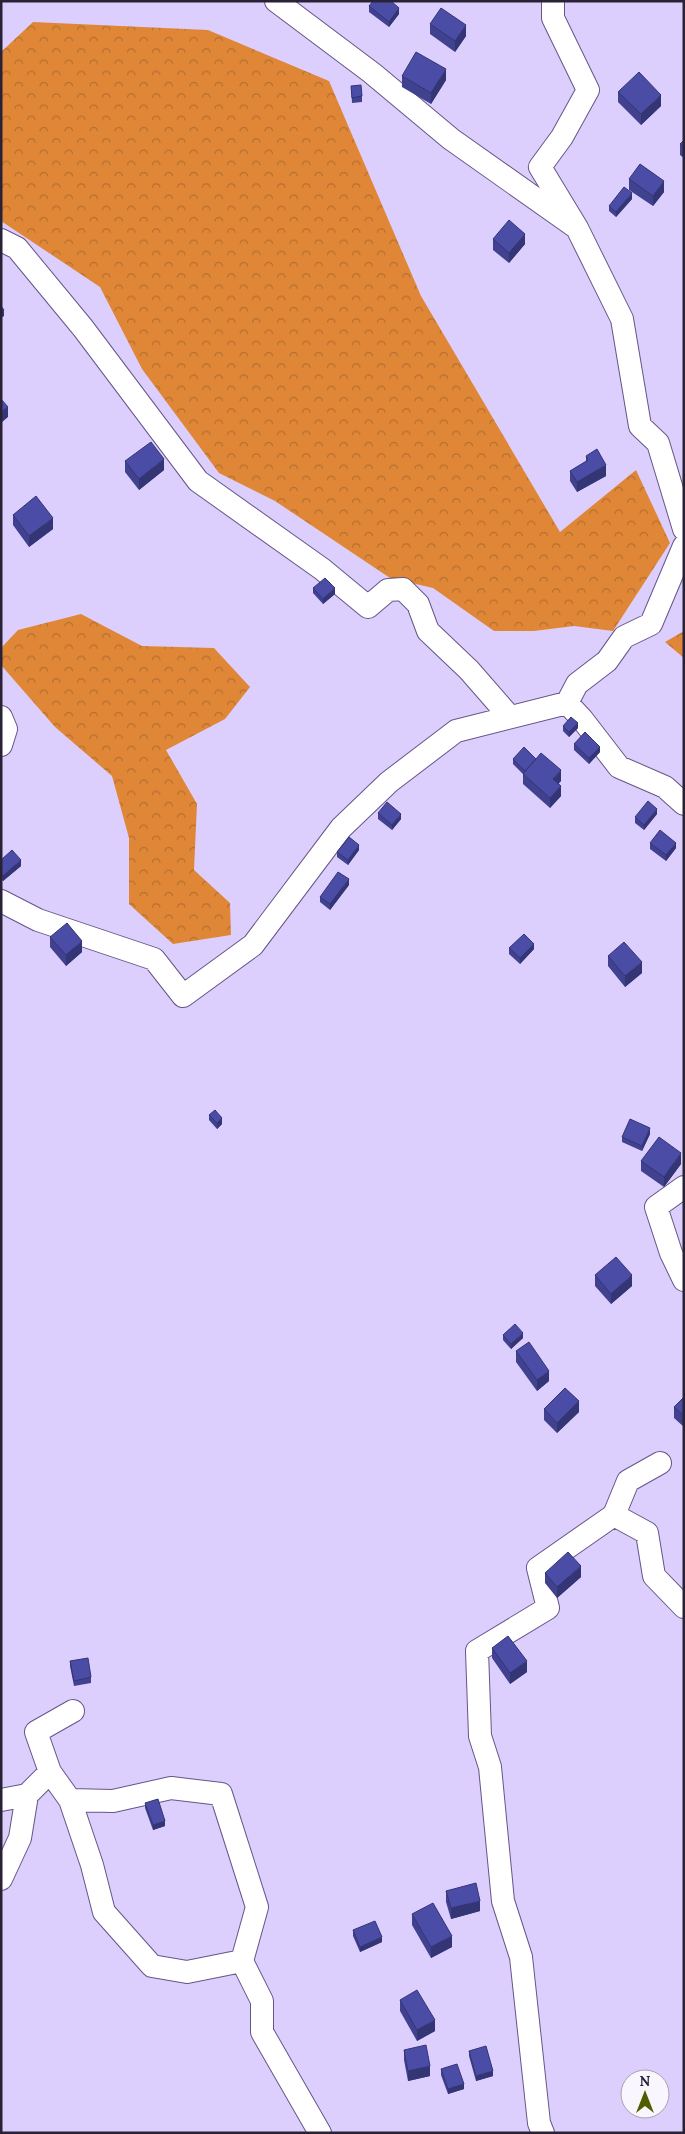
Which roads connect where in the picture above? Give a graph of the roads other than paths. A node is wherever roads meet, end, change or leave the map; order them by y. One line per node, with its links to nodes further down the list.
1 (276, 1): 3 (street)
2 (553, 1): 3 (street)
3 (577, 228): 5 (street)
4 (1, 240): 9 (street)
5 (684, 529)
6 (684, 546): 7 (street)
7 (567, 703): 9 (street); 11 (street)
8 (1, 717): 10 (street)
9 (510, 717): 12 (street)
10 (1, 745)
11 (684, 804)
12 (1, 901)
13 (684, 1186): 14 (street)
14 (684, 1280)
15 (660, 1463): 16 (street)
16 (614, 1515): 17 (street); 26 (street)
17 (684, 1607)
18 (74, 1711): 19 (street)
19 (50, 1772): 20 (street); 22 (street)
20 (27, 1794): 21 (street); 23 (street)
21 (1, 1800)
22 (70, 1800): 24 (street); 24 (street)
23 (1, 1879)
24 (242, 1961): 25 (street)
25 (320, 2133)
26 (543, 2133)

